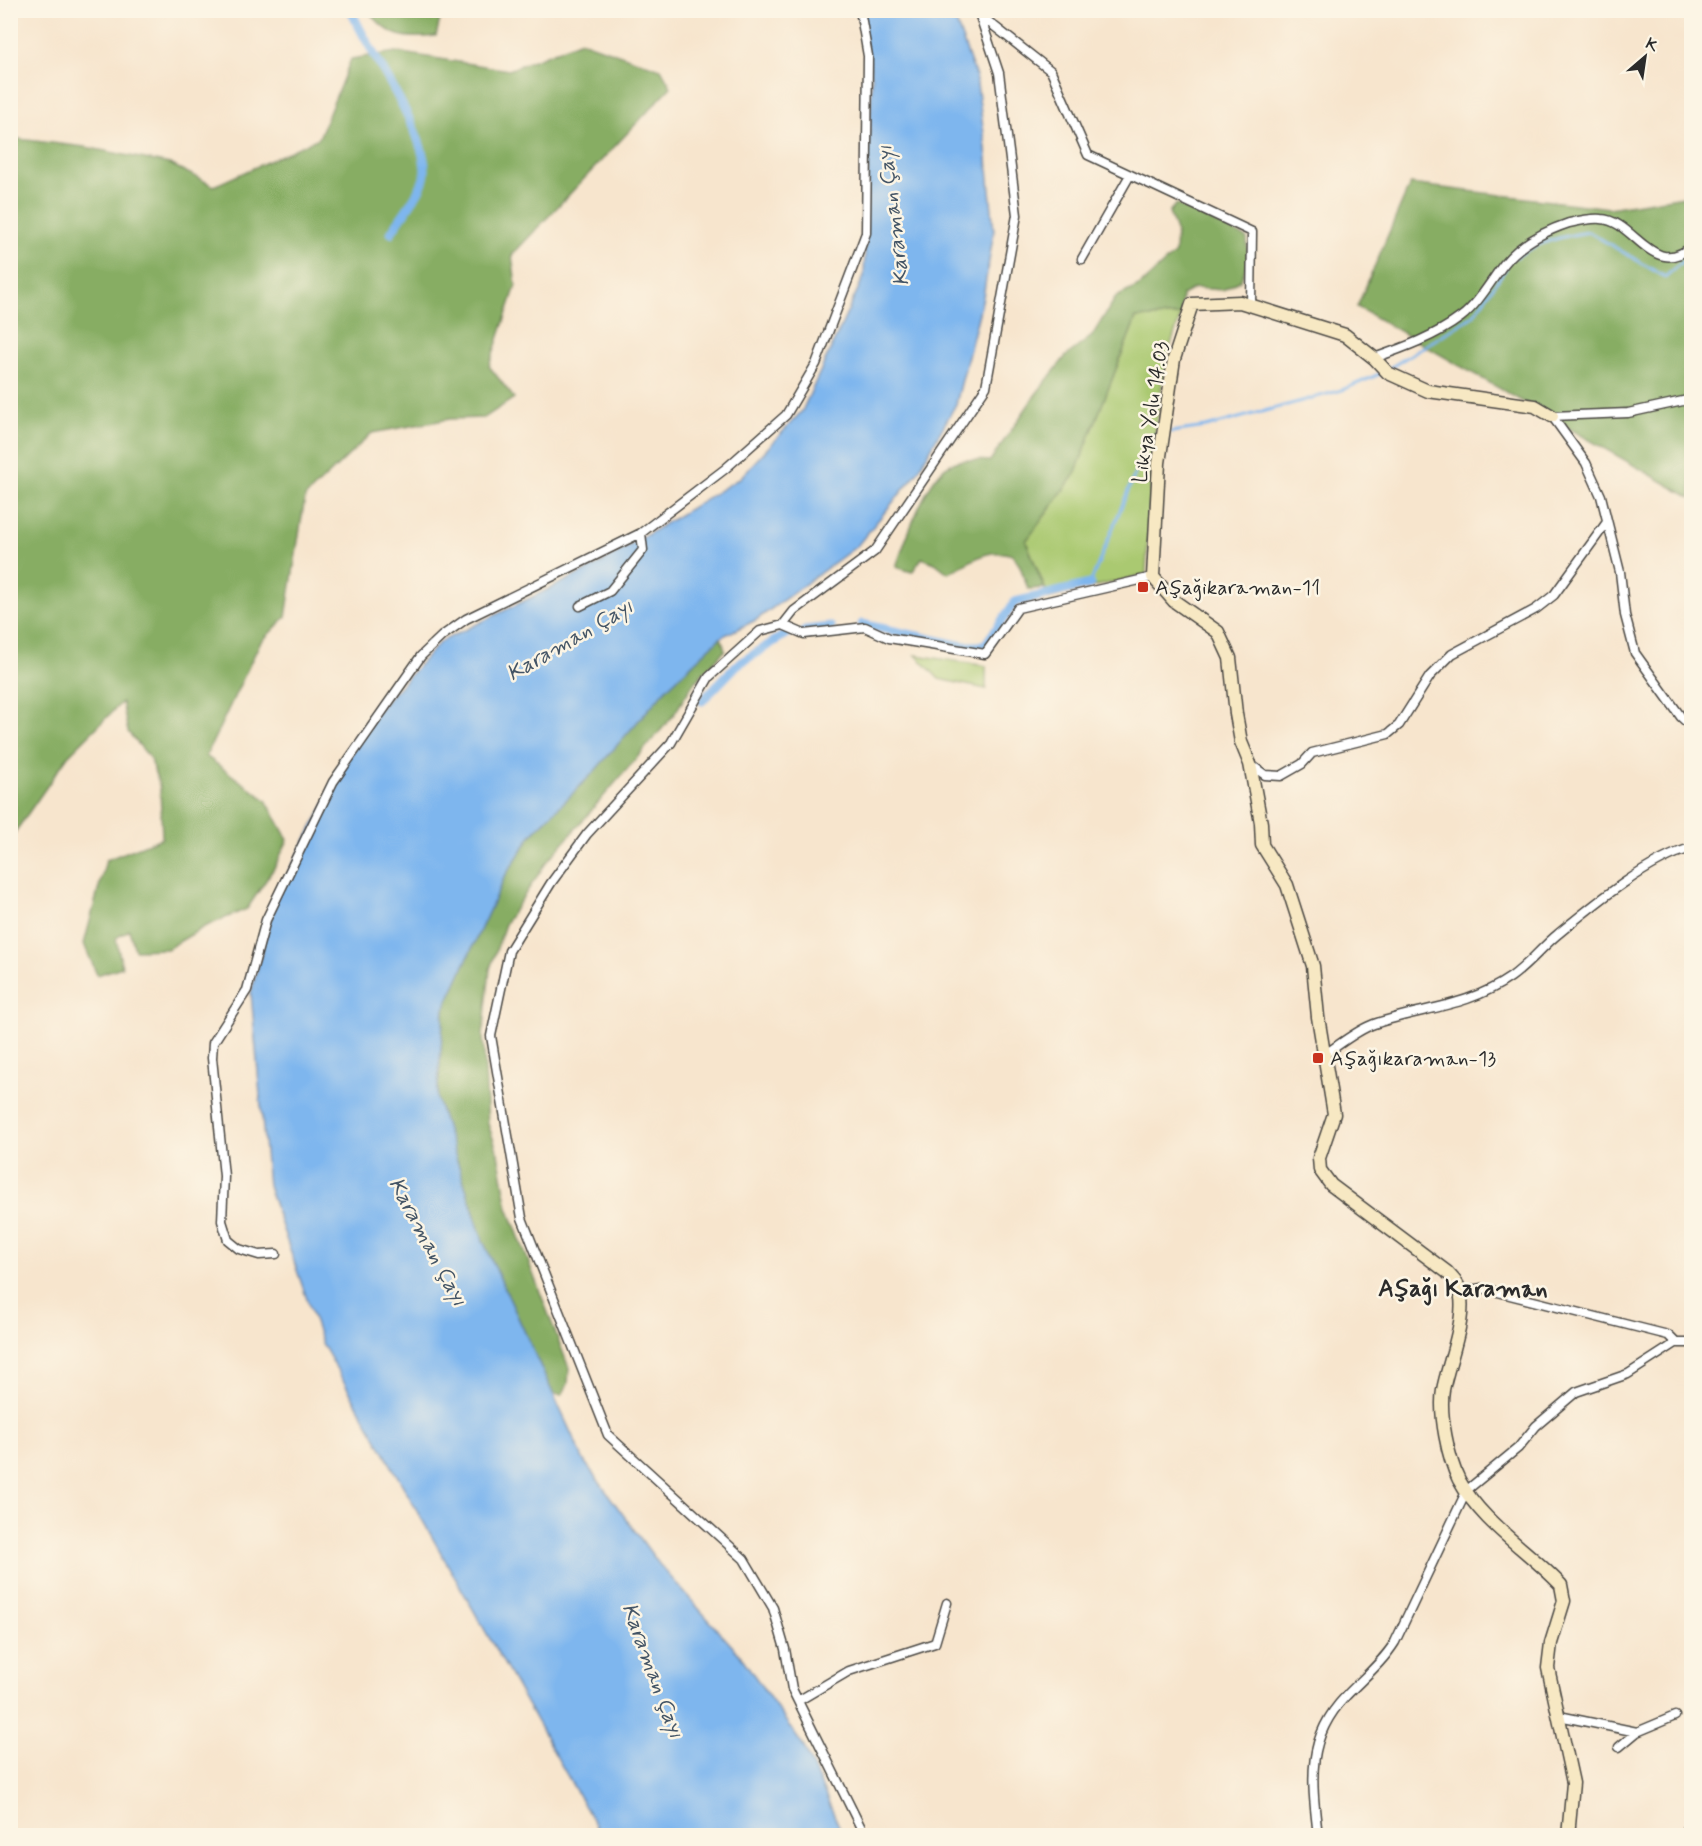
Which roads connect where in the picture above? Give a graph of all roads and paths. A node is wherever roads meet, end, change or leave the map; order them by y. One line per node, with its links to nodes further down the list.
1 (860, 10): 11 (street)
2 (979, 13): 3 (street); 14 (street)
3 (1130, 175): 5 (street); 6 (street)
4 (1692, 246): 7 (street)
5 (1082, 259)
6 (1251, 306): 7 (street, Likya Yolu 14.03); 12 (street, Likya Yolu 14.03)
7 (1374, 358): 9 (street, Likya Yolu 14.03)
8 (1692, 399): 9 (street)
9 (1552, 416): 10 (street)
10 (1607, 522): 15 (street); 16 (street)
11 (641, 533): 13 (street); 19 (street)
12 (1153, 578): 14 (street); 16 (street)
13 (580, 606)
14 (783, 625): 25 (street)
15 (1692, 727)
16 (1250, 764): 18 (street)
17 (1692, 849): 18 (street)
18 (1324, 1055): 20 (street)
19 (276, 1254)
20 (1459, 1292): 21 (street); 23 (street)
21 (1676, 1343): 22 (street); 23 (street)
22 (1692, 1343)
23 (1467, 1490): 26 (street); 32 (street)
24 (947, 1603): 25 (street)
25 (798, 1701): 31 (street)
26 (1559, 1716): 28 (street); 33 (street)
27 (1675, 1716): 28 (street)
28 (1637, 1732): 29 (street)
29 (1619, 1747)
30 (1691, 1816): 34 (street)
31 (865, 1836)
32 (1318, 1836)
33 (1568, 1836)
34 (1684, 1836)

